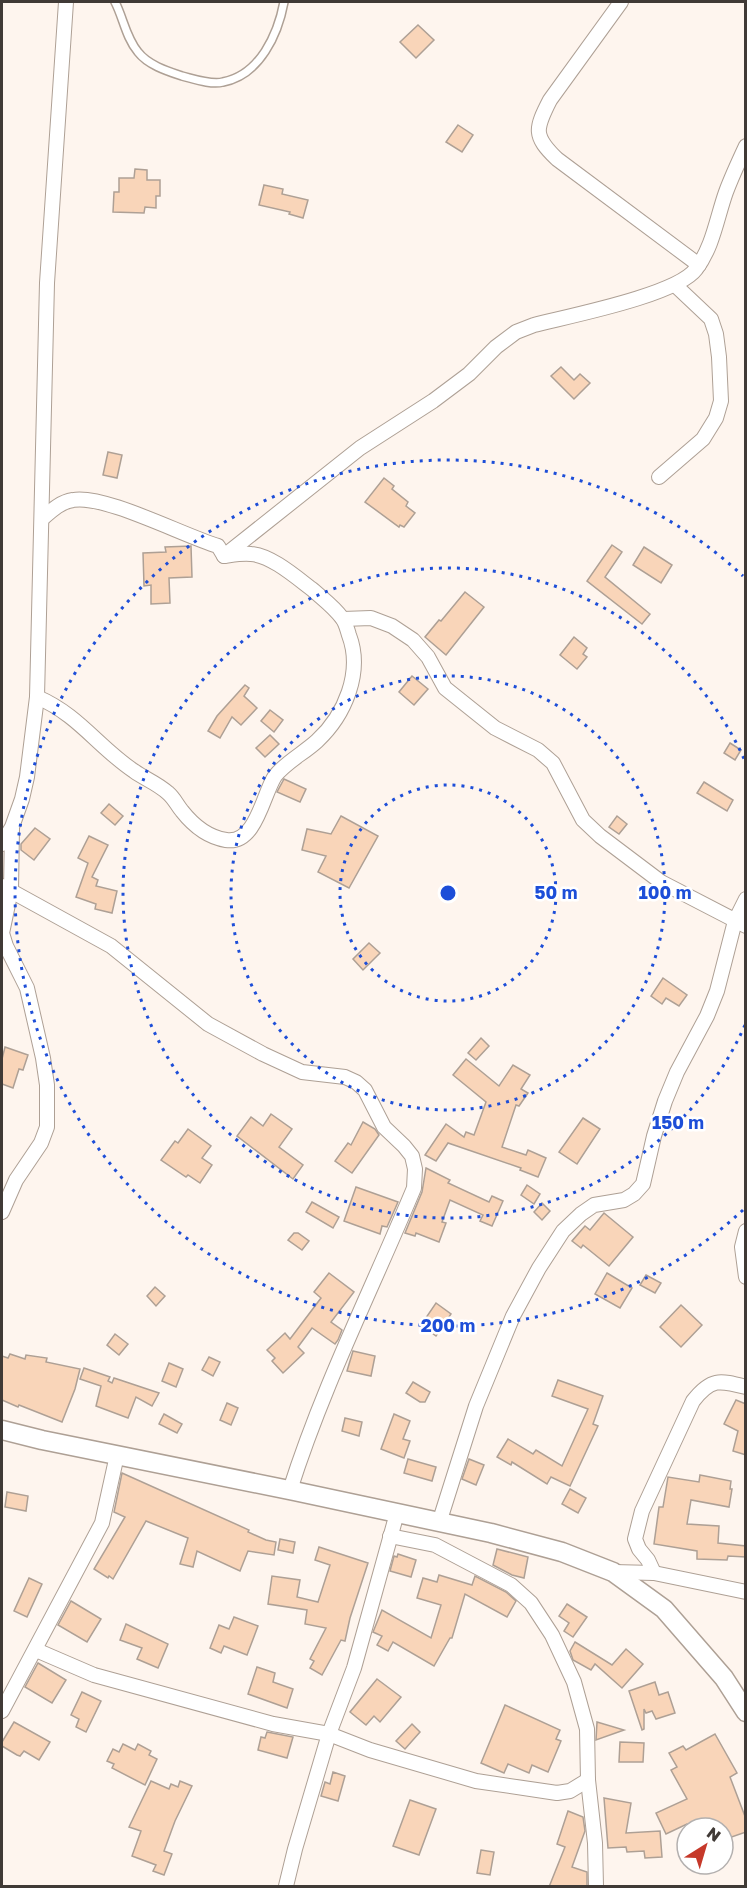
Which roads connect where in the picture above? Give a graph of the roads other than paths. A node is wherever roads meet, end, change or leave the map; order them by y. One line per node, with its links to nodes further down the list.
1 (66, 2): 9 (street)
2 (115, 2): 3 (lane)
3 (284, 2)
4 (621, 2): 6 (street)
5 (746, 146): 6 (street)
6 (699, 265): 7 (street)
7 (675, 285): 8 (street); 10 (street)
8 (659, 477)
9 (42, 519): 10 (street); 12 (street)
10 (224, 556): 11 (street)
11 (343, 619): 12 (street); 17 (street)
12 (37, 697): 13 (street)
13 (12, 827): 14 (street); 15 (street)
14 (2, 844)
15 (6, 888): 18 (street); 24 (street)
16 (746, 899): 17 (street)
17 (740, 924): 26 (street)
18 (2, 1212)
19 (746, 1231): 20 (street)
20 (746, 1277)
21 (746, 1387): 29 (street)
22 (2, 1430): 23 (main road)
23 (117, 1455): 24 (main road); 31 (street)
24 (290, 1490): 25 (main road)
25 (397, 1513): 26 (main road); 27 (street)
26 (439, 1523): 28 (main road)
27 (390, 1536): 34 (street); 35 (street)
28 (613, 1572): 29 (street); 33 (main road)
29 (654, 1573): 30 (street)
30 (746, 1592)
31 (36, 1650): 32 (street); 34 (street)
32 (2, 1711)
33 (746, 1713)
34 (329, 1734): 35 (street); 36 (street)
35 (588, 1780): 37 (street)
36 (286, 1887)
37 (596, 1887)

